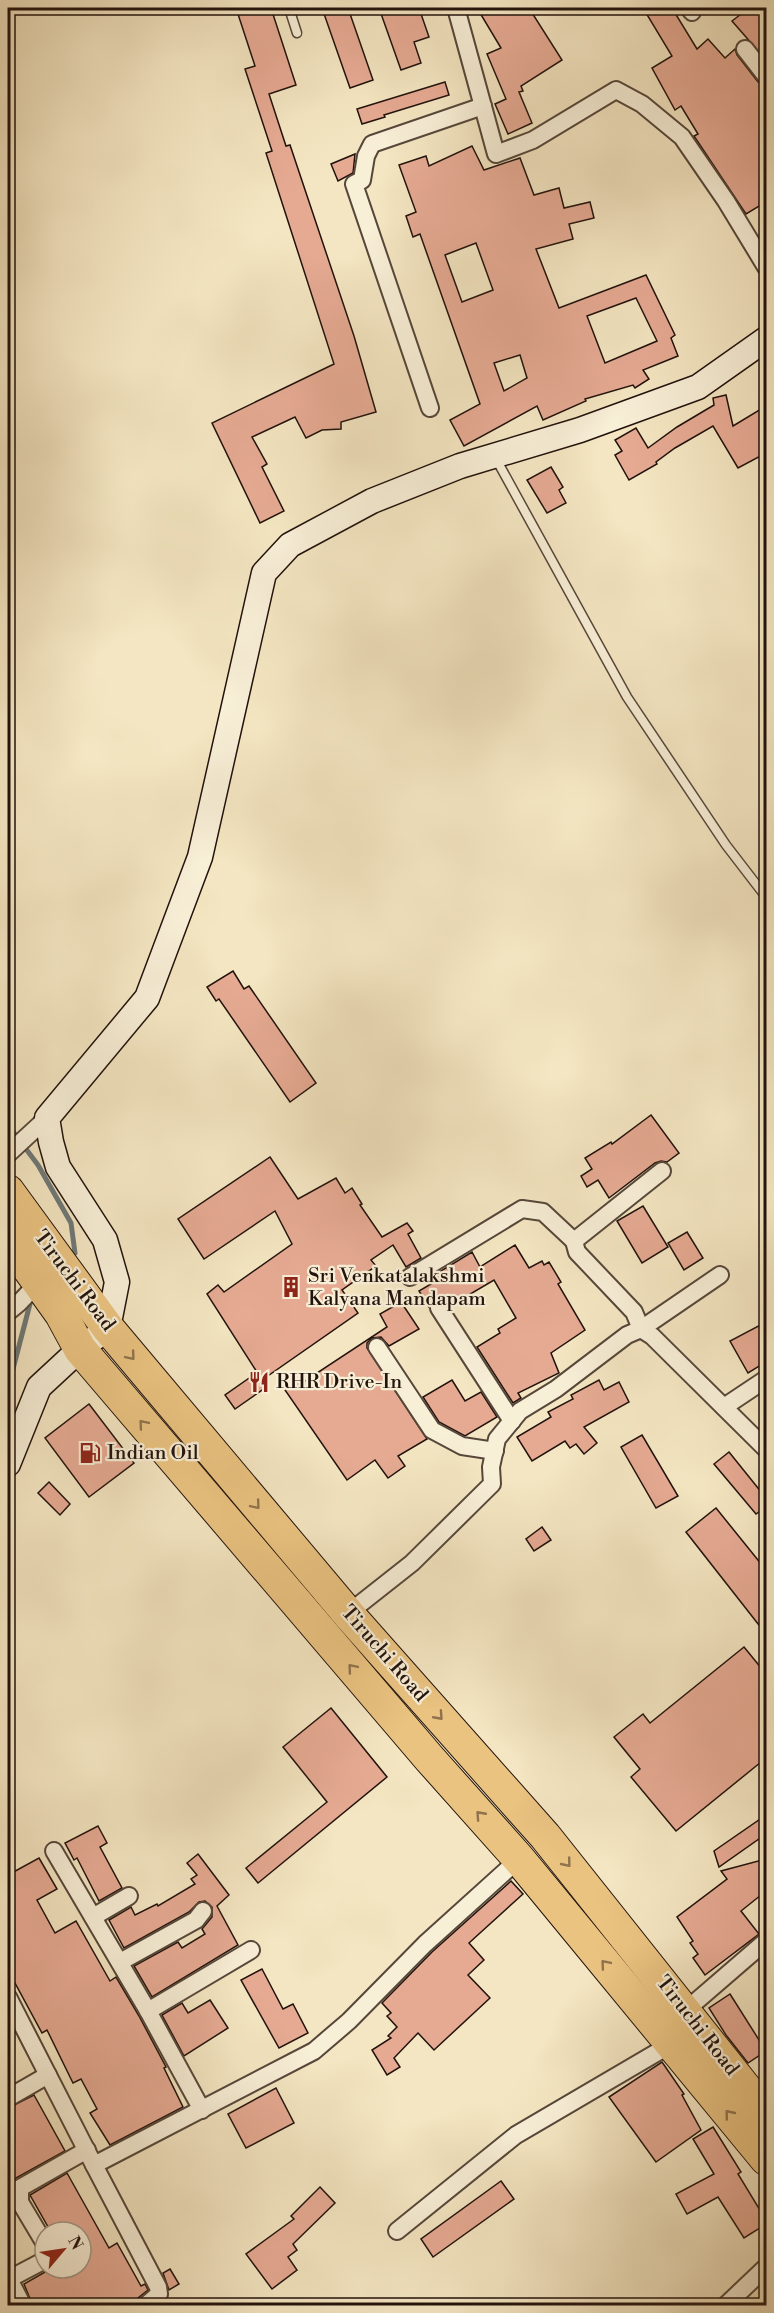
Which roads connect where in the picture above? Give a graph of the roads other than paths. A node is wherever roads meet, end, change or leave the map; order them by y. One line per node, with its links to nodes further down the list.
1 (289, 8): 3 (lane)
2 (456, 8): 6 (street)
3 (297, 33)
4 (745, 49): 5 (street)
5 (766, 76)
6 (483, 106): 7 (street); 9 (street)
7 (766, 267)
8 (766, 339): 10 (street)
9 (429, 408)
10 (495, 456): 11 (lane); 12 (street)
11 (766, 897)
12 (47, 1118): 13 (street); 23 (street)
13 (10, 1152)
14 (662, 1171): 17 (street)
15 (8, 1191): 23 (highway, Tiruchi Road)
16 (8, 1240): 20 (highway)
17 (574, 1241): 19 (street); 24 (street)
18 (720, 1275): 24 (street)
19 (410, 1277)
20 (38, 1282): 22 (street); 26 (highway)
21 (439, 1308): 29 (street)
22 (8, 1312)
23 (108, 1328): 26 (street); 33 (highway, Tiruchi Road, one-way to 33)
24 (641, 1329): 28 (street); 29 (street)
25 (377, 1347): 31 (street)
26 (80, 1349): 32 (street); 35 (highway, one-way to 26)
27 (766, 1379): 28 (street)
28 (724, 1407): 30 (street)
29 (512, 1421): 31 (street)
30 (766, 1449)
31 (495, 1451): 33 (street)
32 (8, 1464)
33 (350, 1616): 44 (highway, Tiruchi Road, one-way to 44)
34 (54, 1851): 38 (street)
35 (519, 1859): 45 (highway, one-way to 35); 48 (street)
36 (129, 1896): 38 (street)
37 (203, 1911): 41 (street)
38 (93, 1917): 41 (street)
39 (766, 1941): 44 (street)
40 (251, 1950): 43 (street)
41 (120, 1962): 43 (street)
42 (8, 1997): 46 (street)
43 (148, 2011): 48 (street)
44 (685, 2011): 49 (highway, Tiruchi Road)
45 (673, 2043): 51 (highway, one-way to 45); 55 (street)
46 (48, 2075): 47 (street); 50 (street)
47 (8, 2098)
48 (202, 2109): 50 (street)
49 (766, 2114)
50 (91, 2158): 53 (street); 59 (street)
51 (766, 2159)
52 (8, 2177): 53 (street)
53 (20, 2202): 54 (street)
54 (33, 2224)
55 (397, 2231)
56 (33, 2266): 58 (street)
57 (766, 2267): 60 (street)
58 (23, 2306)
59 (145, 2306)
60 (725, 2306)

